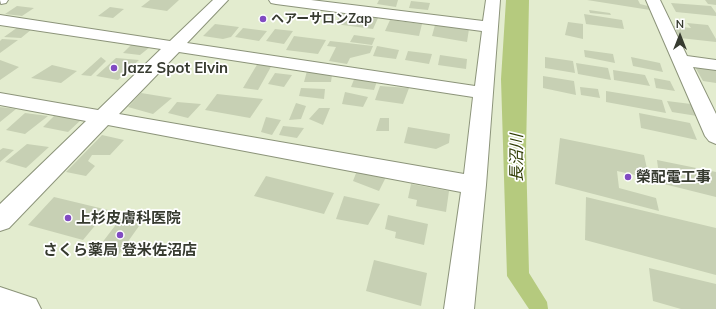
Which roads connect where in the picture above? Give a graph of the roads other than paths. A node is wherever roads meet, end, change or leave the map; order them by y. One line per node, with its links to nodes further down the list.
1 (221, 0): 8 (street)
2 (276, 0): 5 (street)
3 (493, 0): 7 (street)
4 (653, 0): 9 (street)
5 (305, 2): 7 (street)
6 (0, 20): 8 (street)
7 (490, 27): 11 (street)
8 (173, 46): 11 (street); 14 (street)
9 (680, 60): 10 (street); 13 (street)
10 (716, 65)
11 (484, 93): 16 (street)
12 (0, 99): 14 (street)
13 (711, 116): 15 (street)
14 (102, 118): 16 (street); 17 (street)
15 (716, 136)
16 (474, 185): 20 (street)
17 (0, 220)
18 (0, 302): 19 (street)
19 (26, 309)
20 (459, 309)

